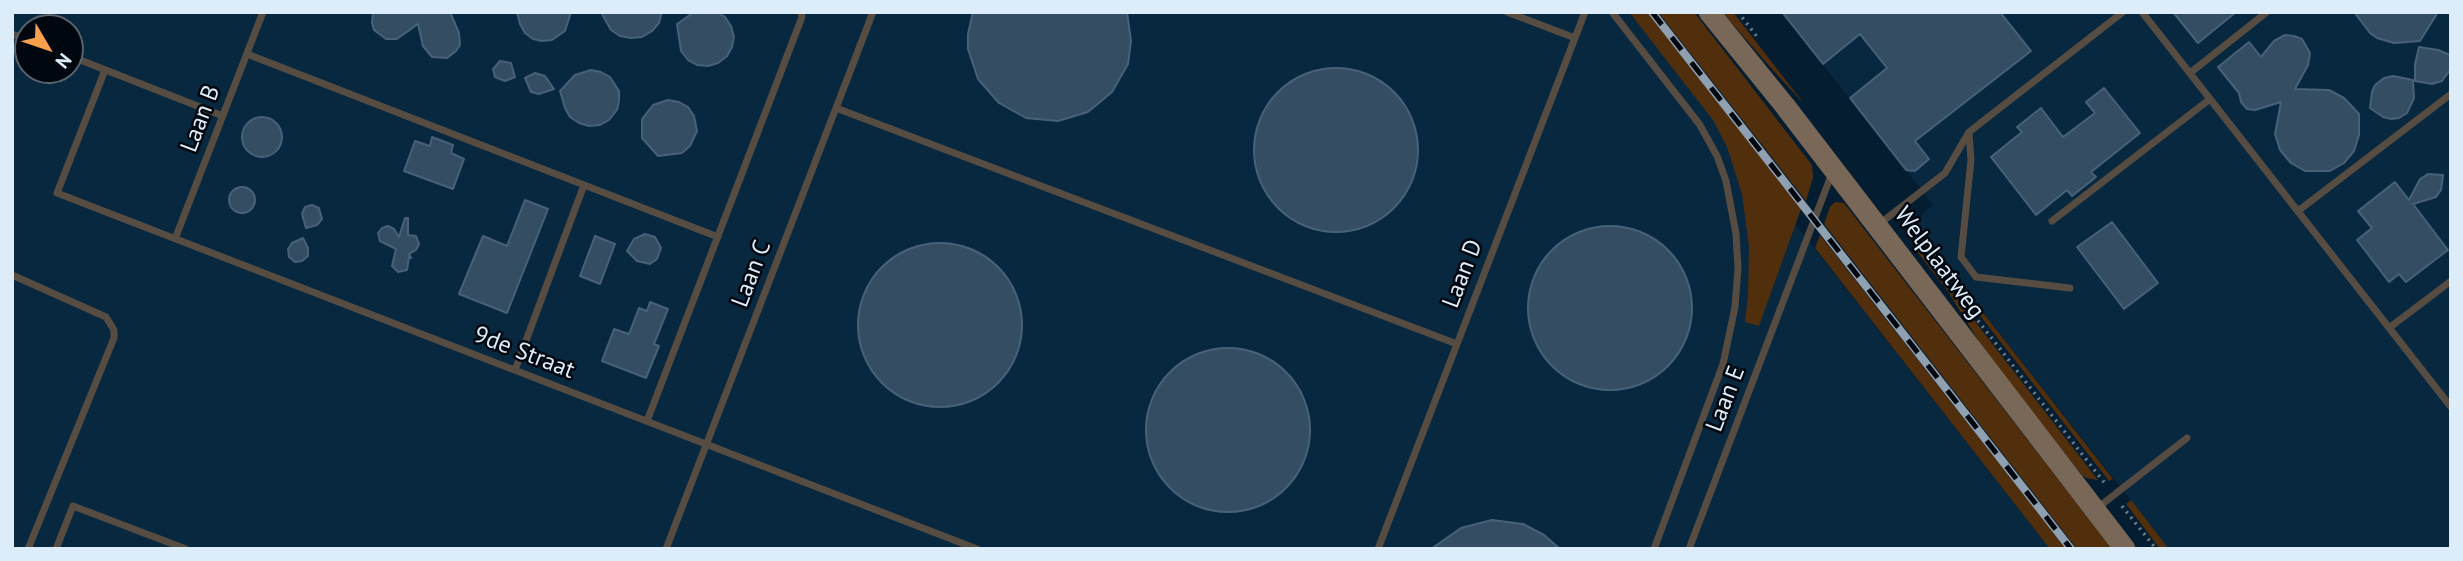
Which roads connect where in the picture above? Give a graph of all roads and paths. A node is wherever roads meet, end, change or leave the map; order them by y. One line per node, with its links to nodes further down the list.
1 (263, 12): 12 (lane, Laan B)
2 (801, 12): 26 (lane)
3 (873, 12): 18 (lane, Laan C)
4 (1507, 12): 11 (lane)
5 (1585, 12): 11 (lane, Laan D)
6 (1612, 12): 46 (lane)
7 (1709, 12): 21 (street, Welplaatweg)
8 (2123, 12): 20 (lane)
9 (2142, 12): 15 (lane)
10 (2267, 12): 15 (lane)
11 (1575, 38): 33 (lane, Laan D)
12 (247, 54): 19 (lane, Laan B); 22 (lane)
13 (84, 62): 14 (lane)
14 (105, 70): 19 (lane); 27 (lane, 9de Straat)
15 (2189, 73): 17 (lane)
16 (2451, 94): 23 (lane)
17 (2210, 99): 23 (lane); 24 (lane)
18 (836, 108): 33 (lane); 38 (lane, Laan C)
19 (223, 116): 27 (lane, Laan B)
20 (1969, 132): 25 (lane); 30 (lane)
21 (1833, 169): 25 (street, Welplaatweg); 47 (lane, Laan E)
22 (584, 185): 26 (lane); 34 (lane)
23 (2298, 211): 32 (lane)
24 (2052, 221)
25 (1877, 225): 39 (street, Welplaatweg)
26 (718, 237): 36 (lane)
27 (176, 239): 34 (lane, 9de Straat)
28 (12, 275): 40 (lane)
29 (2447, 283): 31 (lane); 32 (lane)
30 (2070, 288)
31 (2451, 295)
32 (2389, 328): 35 (lane)
33 (1457, 344): 45 (lane, Laan D)
34 (515, 370): 36 (lane, 9de Straat)
35 (2451, 407)
36 (648, 421): 38 (lane, 9de Straat)
37 (2187, 438): 39 (lane)
38 (706, 444): 43 (lane, Laan C); 44 (lane, 9de Straat)
39 (2094, 510): 48 (street, Welplaatweg)
40 (28, 549)
41 (56, 549): 42 (lane)
42 (186, 549)
43 (666, 549)
44 (977, 549)
45 (1378, 549)
46 (1654, 549)
47 (1689, 549)
48 (2125, 549)

